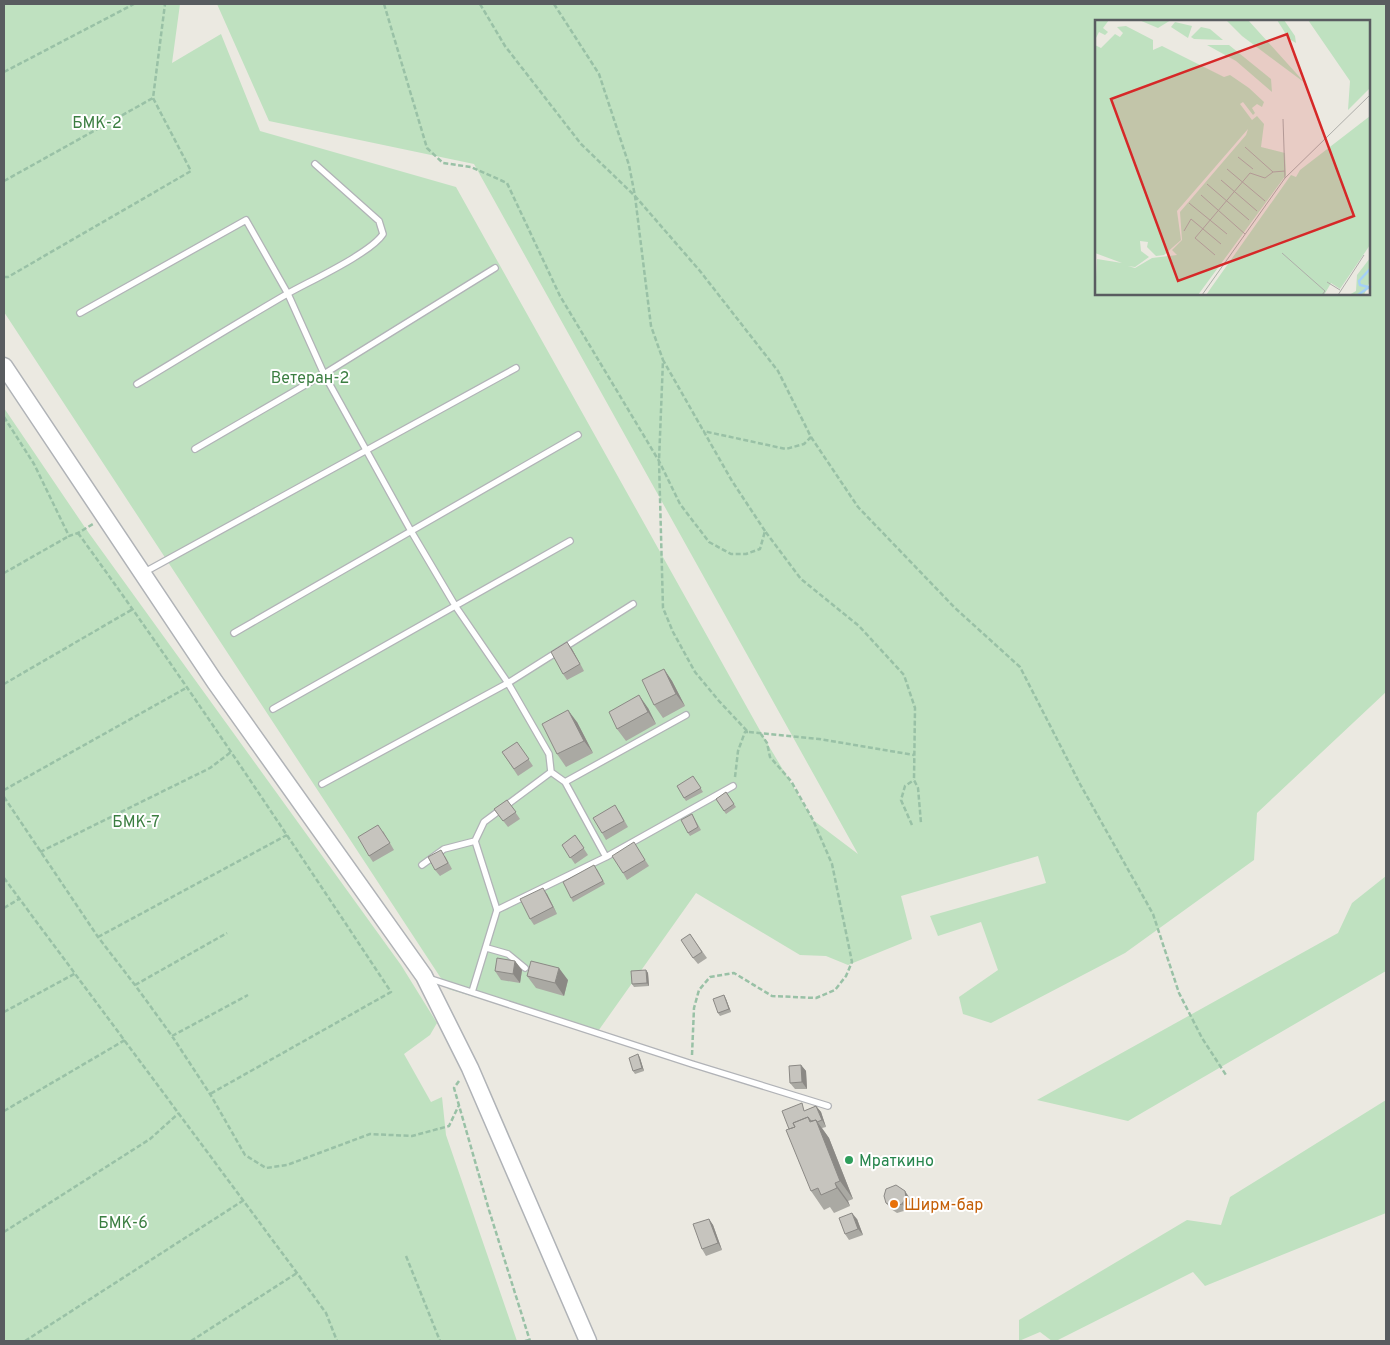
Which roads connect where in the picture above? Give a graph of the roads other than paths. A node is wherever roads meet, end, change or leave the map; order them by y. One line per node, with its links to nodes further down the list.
1 (315, 164): 3 (lane)
2 (495, 268): 7 (lane)
3 (288, 294): 4 (lane); 7 (lane); 8 (lane)
4 (80, 312)
5 (4, 366): 14 (main road)
6 (516, 368): 11 (lane)
7 (324, 374): 10 (lane); 11 (lane)
8 (136, 384)
9 (578, 435): 12 (lane)
10 (195, 449)
11 (367, 450): 12 (lane); 14 (lane)
12 (412, 531): 16 (lane); 17 (lane)
13 (570, 541): 16 (lane)
14 (142, 573): 31 (main road)
15 (633, 604): 18 (lane)
16 (456, 607): 18 (lane); 19 (lane)
17 (234, 633)
18 (508, 683): 21 (lane); 23 (lane)
19 (273, 709)
20 (686, 715): 22 (lane)
21 (551, 772): 22 (lane); 25 (lane)
22 (565, 782): 26 (lane)
23 (322, 784)
24 (733, 786): 26 (lane)
25 (475, 841): 27 (lane); 28 (lane)
26 (606, 857): 28 (lane)
27 (422, 864)
28 (497, 910): 29 (lane)
29 (487, 948): 30 (lane); 32 (lane)
30 (525, 968)
31 (424, 976): 32 (lane); 34 (main road)
32 (472, 992): 33 (lane)
33 (828, 1106)
34 (588, 1341)

